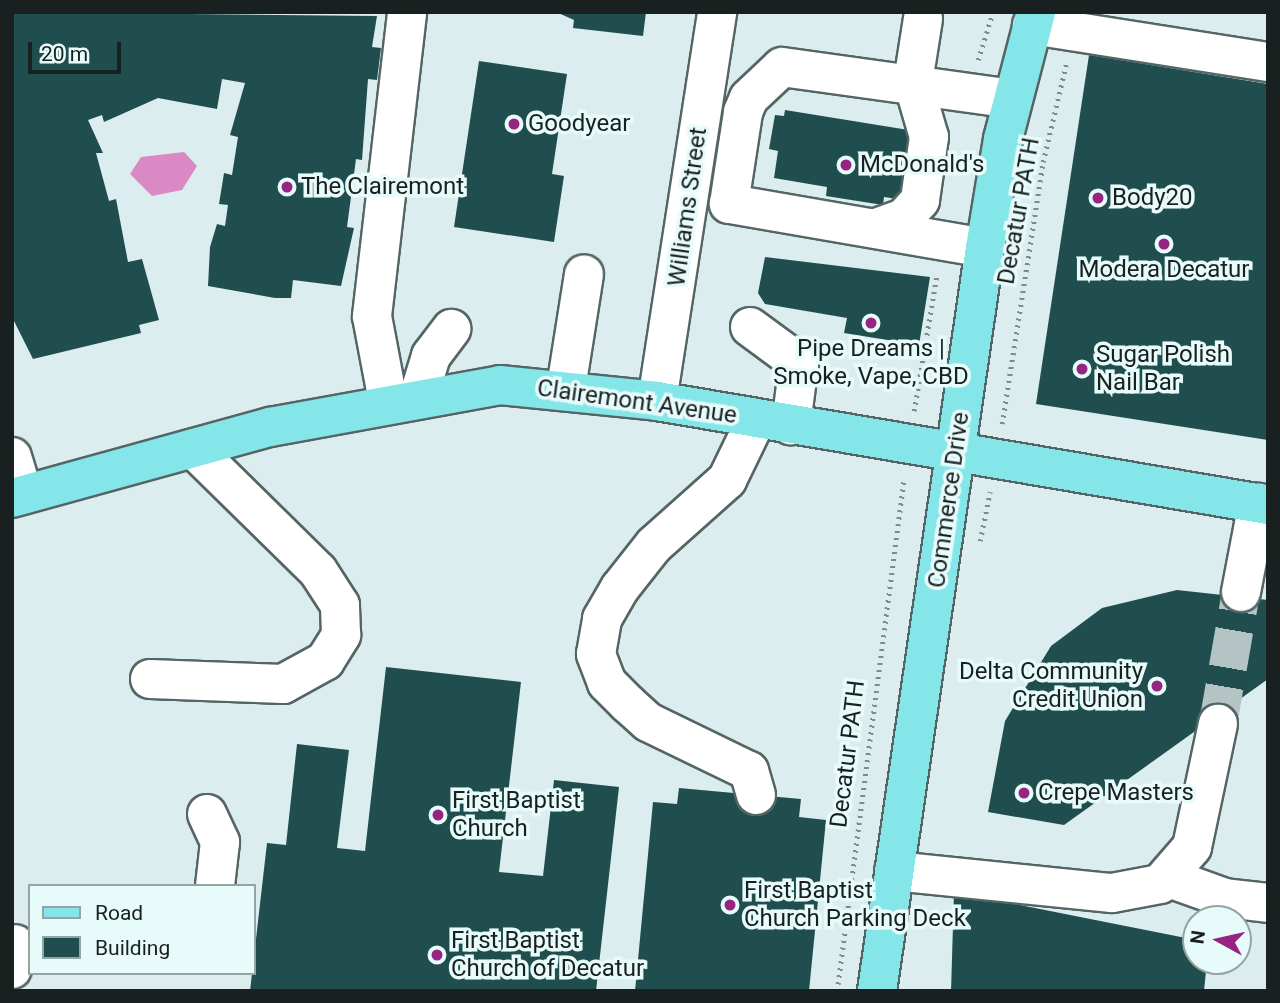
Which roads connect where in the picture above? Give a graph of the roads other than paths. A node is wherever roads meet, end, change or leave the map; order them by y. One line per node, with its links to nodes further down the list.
1 (407, 12): 16 (street)
2 (717, 12): 8 (street, Williams Street)
3 (923, 19): 6 (street)
4 (1034, 19): 5 (street); 7 (main road, Commerce Drive)
5 (1268, 62)
6 (913, 82): 7 (street); 9 (street); 10 (street)
7 (1012, 99): 11 (main road, Commerce Drive)
8 (690, 188): 9 (street); 17 (street, Williams Street)
9 (730, 195): 10 (street)
10 (876, 228): 11 (street)
11 (985, 248): 20 (main road, Commerce Drive)
12 (584, 274): 15 (street)
13 (750, 327): 18 (street)
14 (451, 329): 16 (street)
15 (566, 388): 16 (main road, Clairemont Avenue); 17 (main road, Clairemont Avenue)
16 (404, 398): 19 (main road, Clairemont Avenue)
17 (657, 401): 18 (main road, Clairemont Avenue)
18 (774, 423): 20 (main road, Clairemont Avenue); 27 (street)
19 (193, 448): 22 (main road, Clairemont Avenue); 25 (street)
20 (956, 453): 23 (main road, Clairemont Avenue); 29 (main road, Commerce Drive)
21 (12, 457): 22 (street)
22 (18, 496)
23 (1263, 504): 24 (street)
24 (1241, 592)
25 (150, 679)
26 (1218, 724): 30 (street)
27 (756, 795)
28 (207, 814): 31 (street)
29 (894, 871): 30 (street); 33 (main road, Commerce Drive)
30 (1169, 878): 32 (street)
31 (215, 884)
32 (1268, 903)
33 (877, 991)

